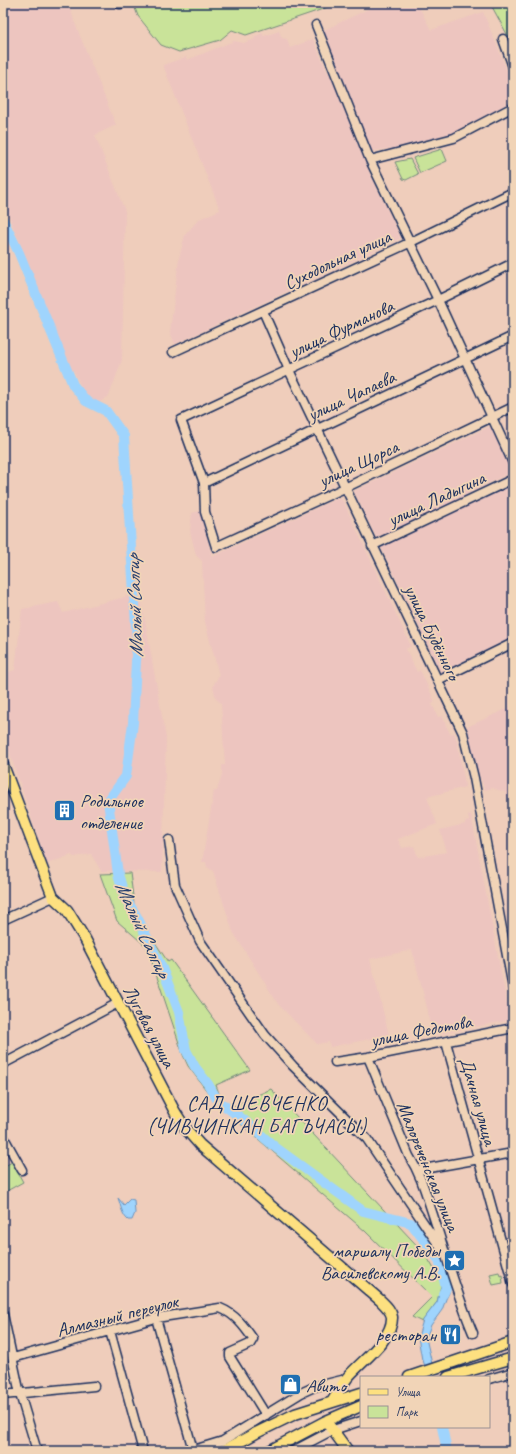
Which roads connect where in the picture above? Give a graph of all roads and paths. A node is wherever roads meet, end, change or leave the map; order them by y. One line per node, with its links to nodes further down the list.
1 (316, 25): 5 (street)
2 (503, 39): 3 (street)
3 (513, 67)
4 (513, 107): 5 (street)
5 (370, 160): 7 (street)
6 (513, 192): 7 (street, Суходольная улица)
7 (409, 243): 9 (street); 10 (street, Суходольная улица)
8 (513, 263): 9 (street, улица Фурманова)
9 (438, 300): 13 (street); 14 (street, улица Фурманова)
10 (263, 310): 12 (street, Суходольная улица); 14 (street, улица Будённого)
11 (513, 336): 13 (street, улица Чапаева)
12 (174, 352)
13 (464, 359): 16 (street); 17 (street, улица Чапаева)
14 (288, 370): 17 (street, улица Будённого); 20 (street, улица Фурманова)
15 (513, 407): 16 (street, улица Щорса)
16 (492, 417): 18 (street); 21 (street, улица Щорса)
17 (316, 429): 20 (street, улица Чапаева); 21 (street, улица Будённого)
18 (513, 463)
19 (513, 479): 22 (street, улица Ладыгина)
20 (204, 483): 21 (street, улица Щорса)
21 (345, 488): 22 (street, улица Будённого)
22 (372, 546): 24 (street, улица Будённого)
23 (513, 643): 24 (street)
24 (438, 680): 29 (street, улица Будённого)
25 (3, 765): 27 (main road, Луговая улица)
26 (169, 840): 41 (street)
27 (53, 897): 28 (street); 30 (main road, Луговая улица)
28 (3, 920)
29 (513, 988)
30 (118, 1002): 35 (street); 53 (main road, Луговая улица)
31 (513, 1028): 32 (street, улица Федотова)
32 (446, 1042): 33 (street, улица Федотова); 38 (street, Дачная улица)
33 (368, 1057): 34 (street, улица Федотова); 40 (street, Малореченская улица)
34 (335, 1062)
35 (3, 1064)
36 (3, 1136): 39 (street)
37 (513, 1153): 38 (street)
38 (478, 1158): 40 (street); 42 (street, Дачная улица)
39 (22, 1170)
40 (418, 1170): 41 (street, Малореченская улица)
41 (447, 1256): 46 (street, Малореченская улица)
42 (513, 1284)
43 (3, 1314): 48 (street)
44 (156, 1318): 45 (street, Алмазный переулок); 61 (street, Алмазный переулок); 67 (street)
45 (110, 1331): 48 (street, Алмазный переулок); 66 (street)
46 (473, 1333)
47 (513, 1342): 51 (main road)
48 (13, 1358): 56 (street)
49 (513, 1358): 52 (main road)
50 (513, 1372): 54 (street)
51 (414, 1376)
52 (451, 1376)
53 (346, 1379): 57 (main road); 59 (main road, Луговая улица); 61 (street)
54 (490, 1379)
55 (94, 1386): 56 (street)
56 (20, 1394): 58 (street); 65 (street)
57 (359, 1394): 59 (main road)
58 (3, 1396)
59 (332, 1402): 68 (main road)
60 (360, 1406): 62 (main road)
61 (266, 1415): 67 (street)
62 (326, 1421): 64 (main road); 69 (main road)
63 (360, 1421): 64 (street)
64 (333, 1430): 70 (street); 71 (main road)
65 (37, 1451)
66 (143, 1451)
67 (192, 1451)
68 (223, 1451)
69 (269, 1451)
70 (293, 1451)
71 (348, 1451)

